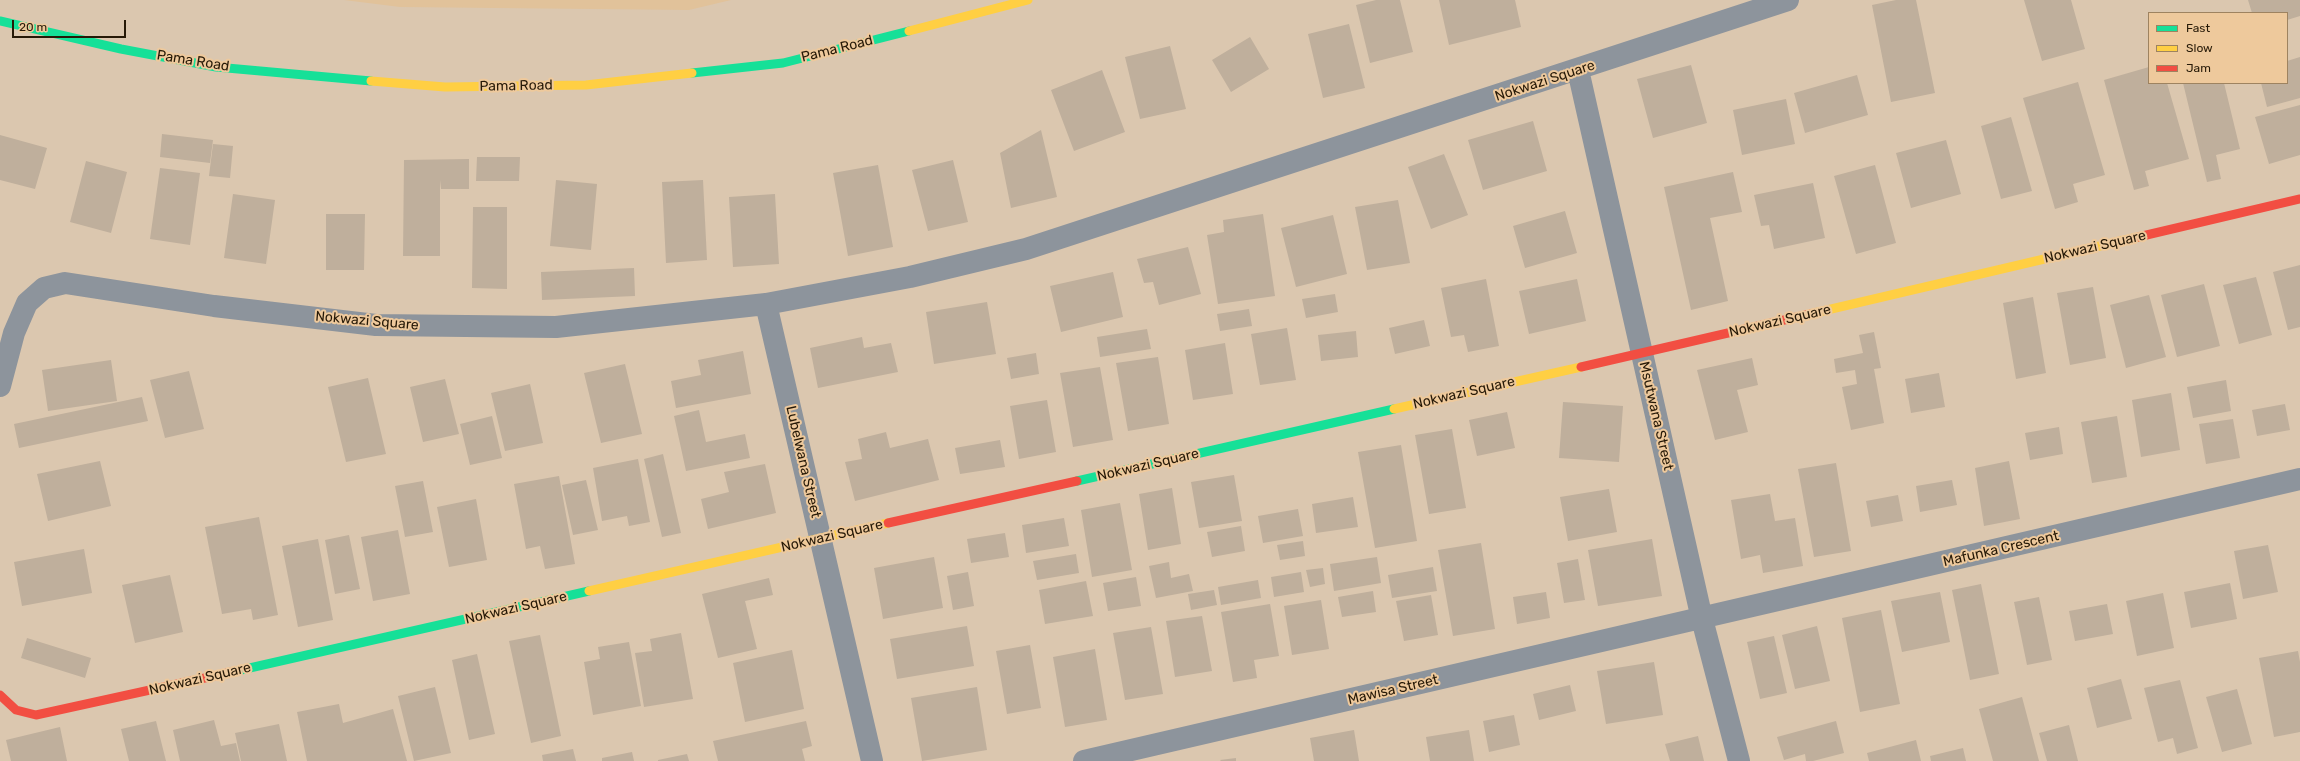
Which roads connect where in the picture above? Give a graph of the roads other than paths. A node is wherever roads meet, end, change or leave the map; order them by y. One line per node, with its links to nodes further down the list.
1 (1028, 0): 3 (street, Pama Road)
2 (1788, 0): 4 (street, Nokwazi Square)
3 (0, 21)
4 (1578, 70): 6 (street, Nokwazi Square); 7 (street, Msutwana Street)
5 (2300, 199): 7 (street, Nokwazi Square)
6 (766, 304): 8 (street, Nokwazi Square); 10 (street, Lubelwana Street)
7 (1642, 353): 10 (street, Nokwazi Square); 11 (street, Msutwana Street)
8 (0, 386)
9 (2300, 479): 11 (street, Mafunka Crescent)
10 (820, 539): 12 (street, Nokwazi Square); 13 (street, Lubelwana Street)
11 (1702, 620): 14 (street, Mawisa Street); 15 (street, Msutwana Street)
12 (0, 695)
13 (872, 761)
14 (1084, 761)
15 (1738, 761)

